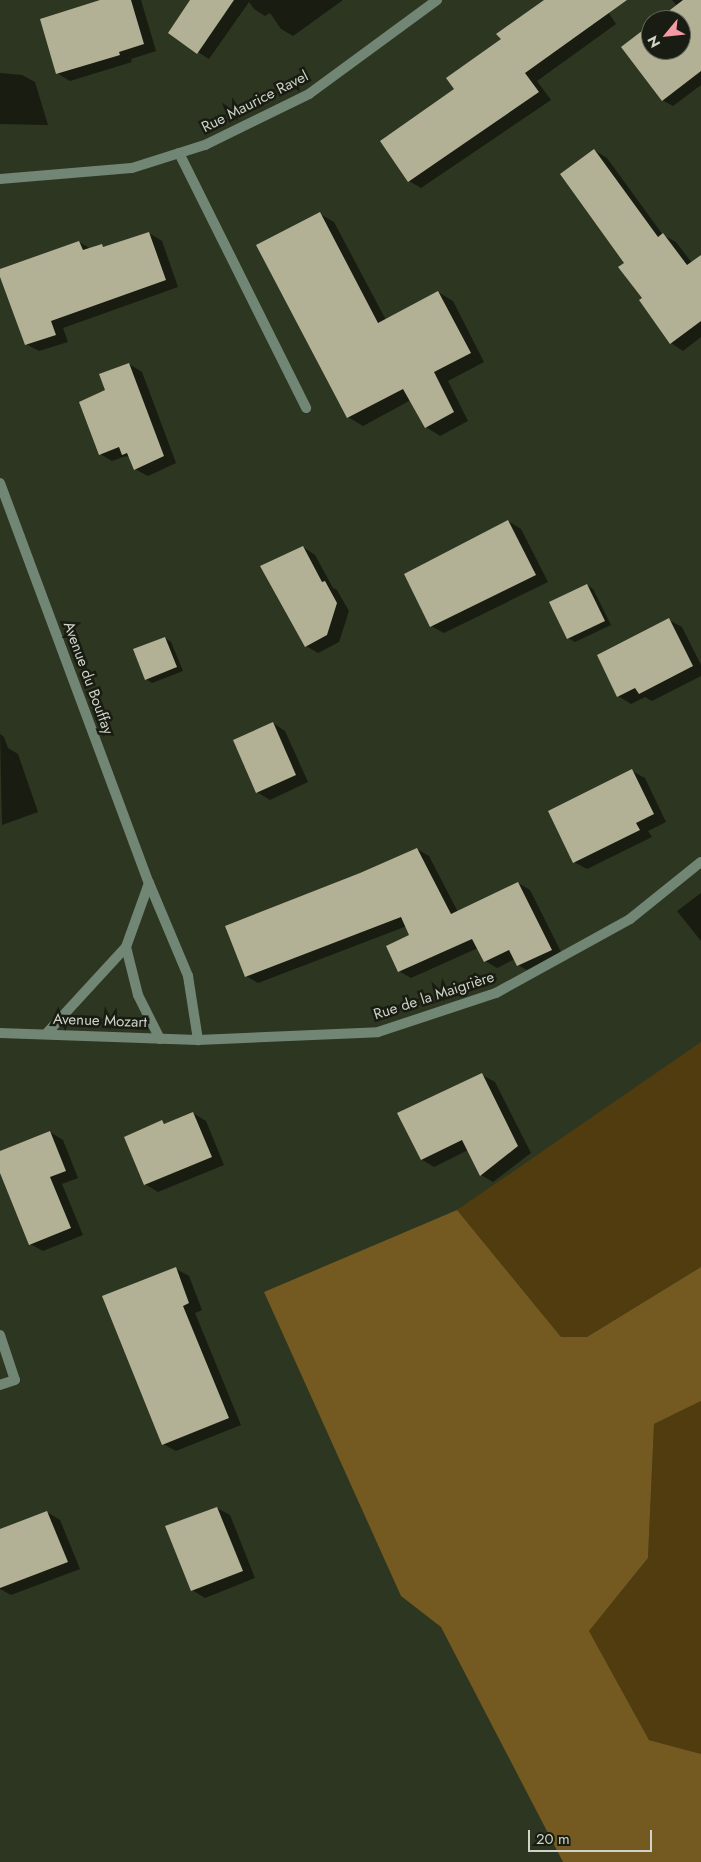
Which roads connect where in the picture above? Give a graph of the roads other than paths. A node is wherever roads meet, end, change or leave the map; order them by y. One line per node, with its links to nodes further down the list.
1 (436, 0): 2 (street, Rue Maurice Ravel)
2 (179, 153): 3 (street, Rue Maurice Ravel); 4 (street)
3 (0, 179)
4 (306, 408)
5 (0, 483): 7 (street, Avenue du Bouffay)
6 (701, 862): 12 (street, Rue de la Maigrière)
7 (149, 883): 8 (street); 12 (street, Avenue du Bouffay)
8 (126, 947): 10 (street); 11 (street)
9 (0, 1033): 10 (street, Avenue Mozart)
10 (46, 1034): 11 (street, Avenue Mozart)
11 (160, 1039): 12 (street, Avenue Mozart)
12 (198, 1040)
13 (0, 1335): 14 (street)
14 (0, 1386)

